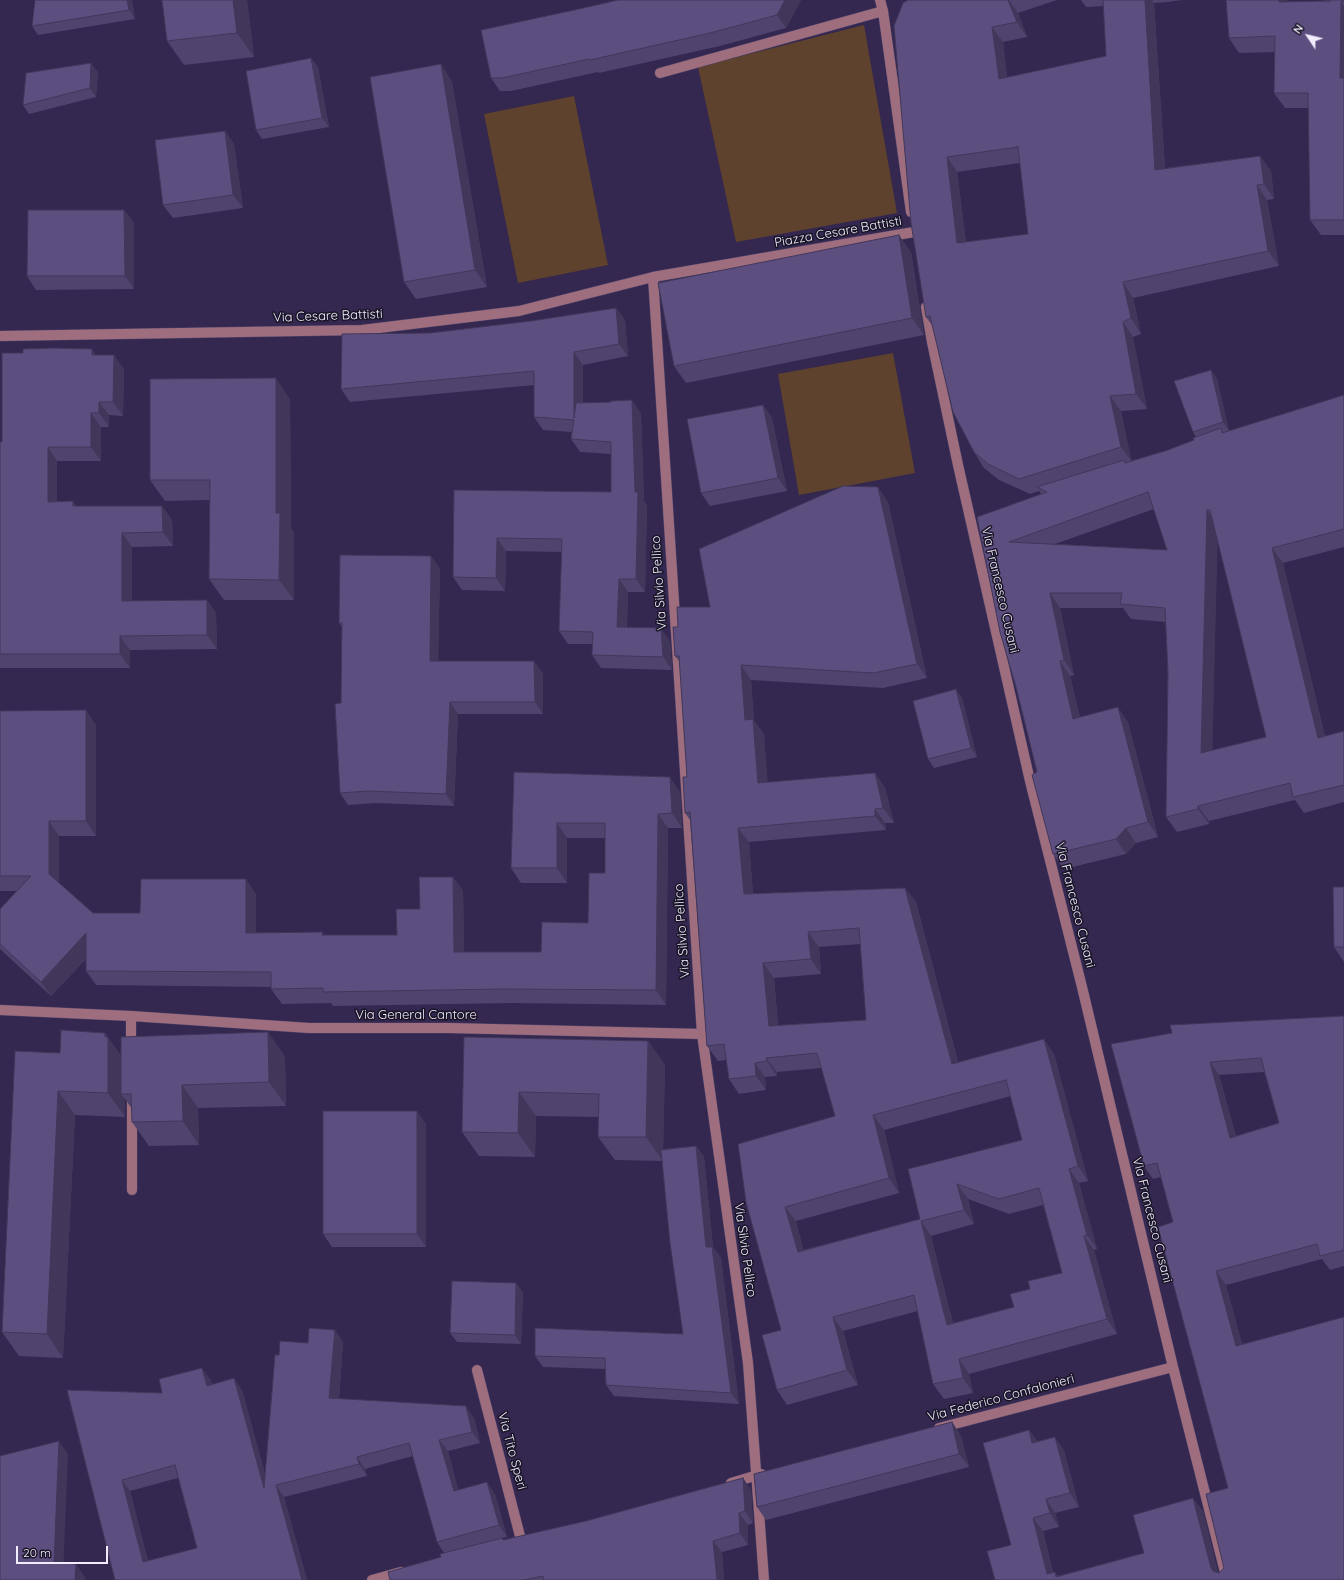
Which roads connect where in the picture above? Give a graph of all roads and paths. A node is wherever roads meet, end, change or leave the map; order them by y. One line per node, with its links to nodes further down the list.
1 (880, 0): 2 (street, Piazza Cesare Battisti)
2 (883, 11): 3 (street); 4 (street, Piazza Cesare Battisti)
3 (660, 73)
4 (653, 277): 6 (street, Via Cesare Battisti); 9 (street, Via Silvio Pellico)
5 (924, 295): 13 (street, Via Francesco Cusani)
6 (0, 336)
7 (0, 1010): 8 (street, Via General Cantore)
8 (131, 1016): 9 (street, Via General Cantore); 10 (street)
9 (702, 1034): 17 (street, Via Silvio Pellico)
10 (131, 1064)
11 (132, 1088): 12 (street)
12 (132, 1190)
13 (1173, 1367): 15 (street, Via Federico Confalonieri); 23 (street, Via Francesco Cusani)
14 (477, 1370): 19 (street, Via Tito Speri)
15 (932, 1430)
16 (771, 1472): 17 (street)
17 (756, 1476): 18 (street); 22 (street, Via Silvio Pellico)
18 (724, 1484)
19 (521, 1540)
20 (409, 1570): 21 (street)
21 (372, 1580)
22 (764, 1580)
23 (1227, 1580)

